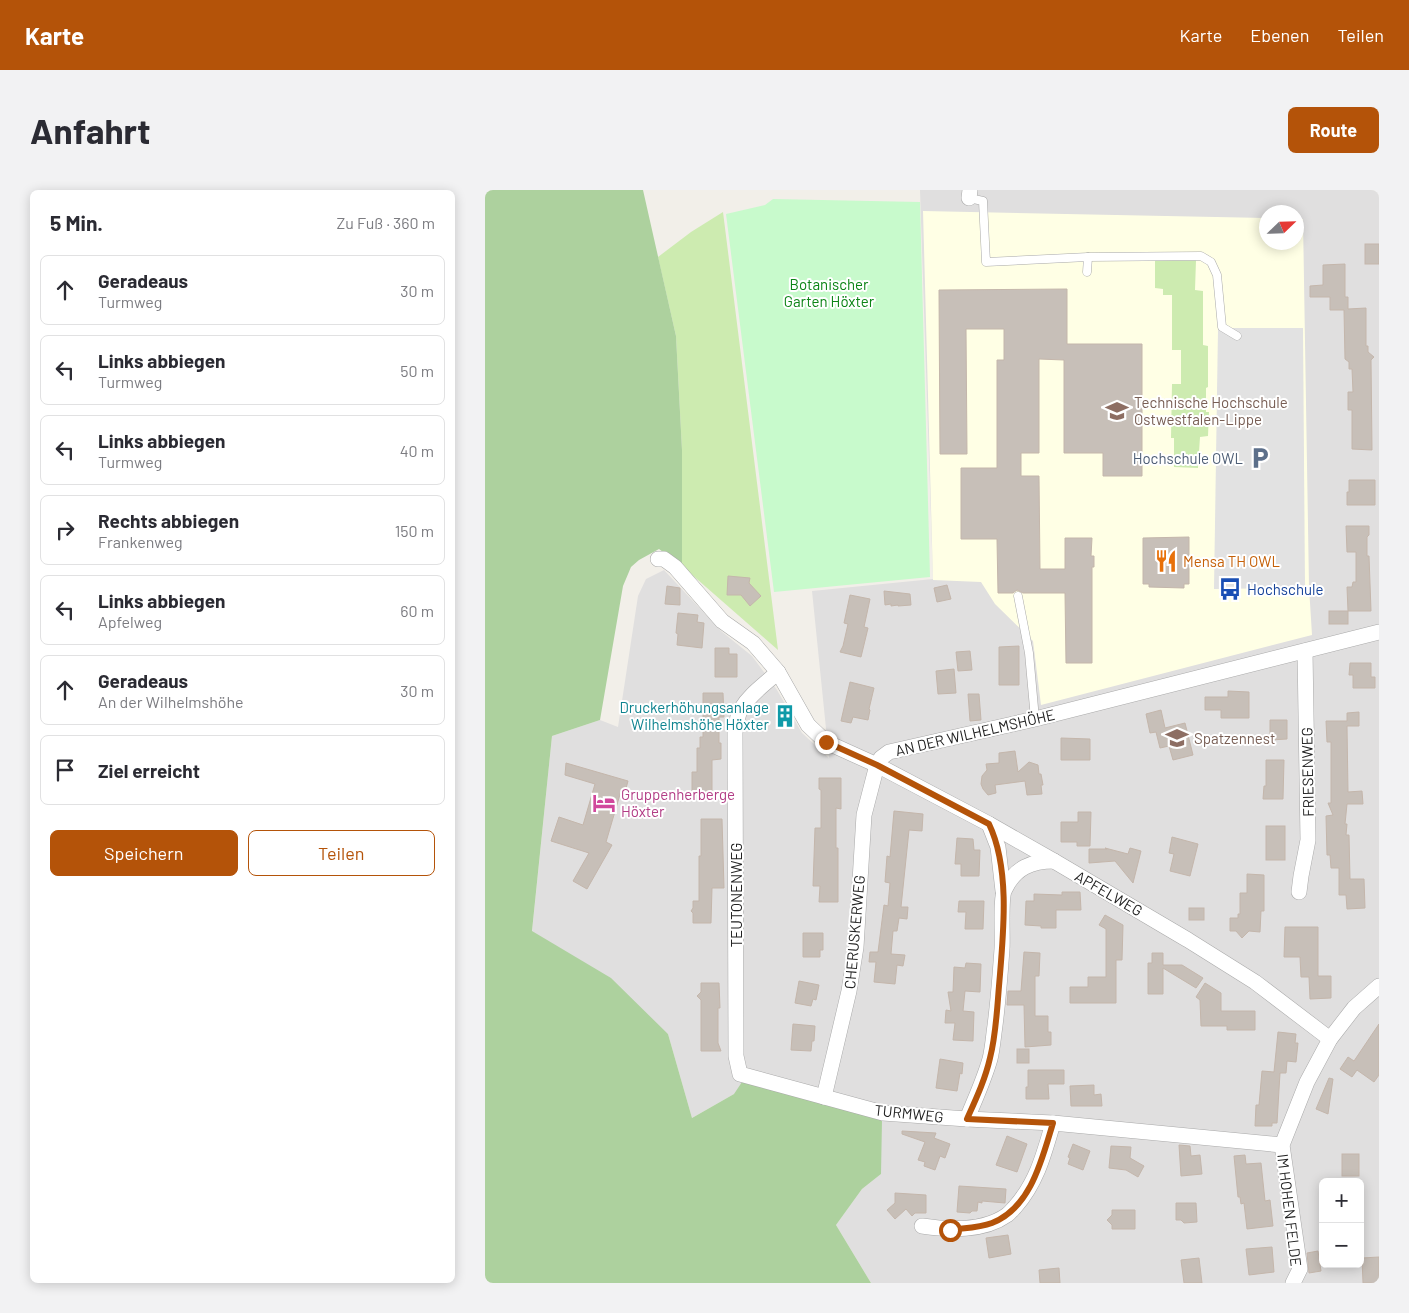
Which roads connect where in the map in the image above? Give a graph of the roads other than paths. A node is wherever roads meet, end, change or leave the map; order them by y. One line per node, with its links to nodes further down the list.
1 (969, 194): 2 (lane)
2 (1088, 257): 3 (lane); 4 (lane)
3 (1087, 272)
4 (1237, 336)
5 (658, 559): 9 (street, AN DER WILHELMSHÖHE)
6 (1018, 596): 10 (lane)
7 (1379, 632): 8 (street, AN DER WILHELMSHÖHE)
8 (1305, 651): 10 (street, AN DER WILHELMSHÖHE); 15 (street, FRIESENWEG)
9 (778, 672): 11 (street, AN DER WILHELMSHÖHE); 18 (street, TEUTONENWEG)
10 (1035, 719): 11 (street, AN DER WILHELMSHÖHE)
11 (877, 765): 12 (street, APFELWEG); 19 (street, CHERUSKERWEG)
12 (989, 824): 13 (street, APFELWEG); 14 (street)
13 (1054, 861): 14 (street); 17 (street, APFELWEG)
14 (1003, 891): 20 (street)
15 (1299, 892)
16 (1379, 986): 17 (street, IM HOHEN FELDE)
17 (1330, 1039): 22 (street, IM HOHEN FELDE)
18 (740, 1074): 19 (street, TURMWEG)
19 (824, 1097): 20 (street, TURMWEG)
20 (967, 1119): 21 (street, TURMWEG)
21 (1053, 1123): 22 (street, TURMWEG); 23 (street)
22 (1282, 1145): 24 (street, IM HOHEN FELDE)
23 (922, 1226)
24 (1293, 1283)

